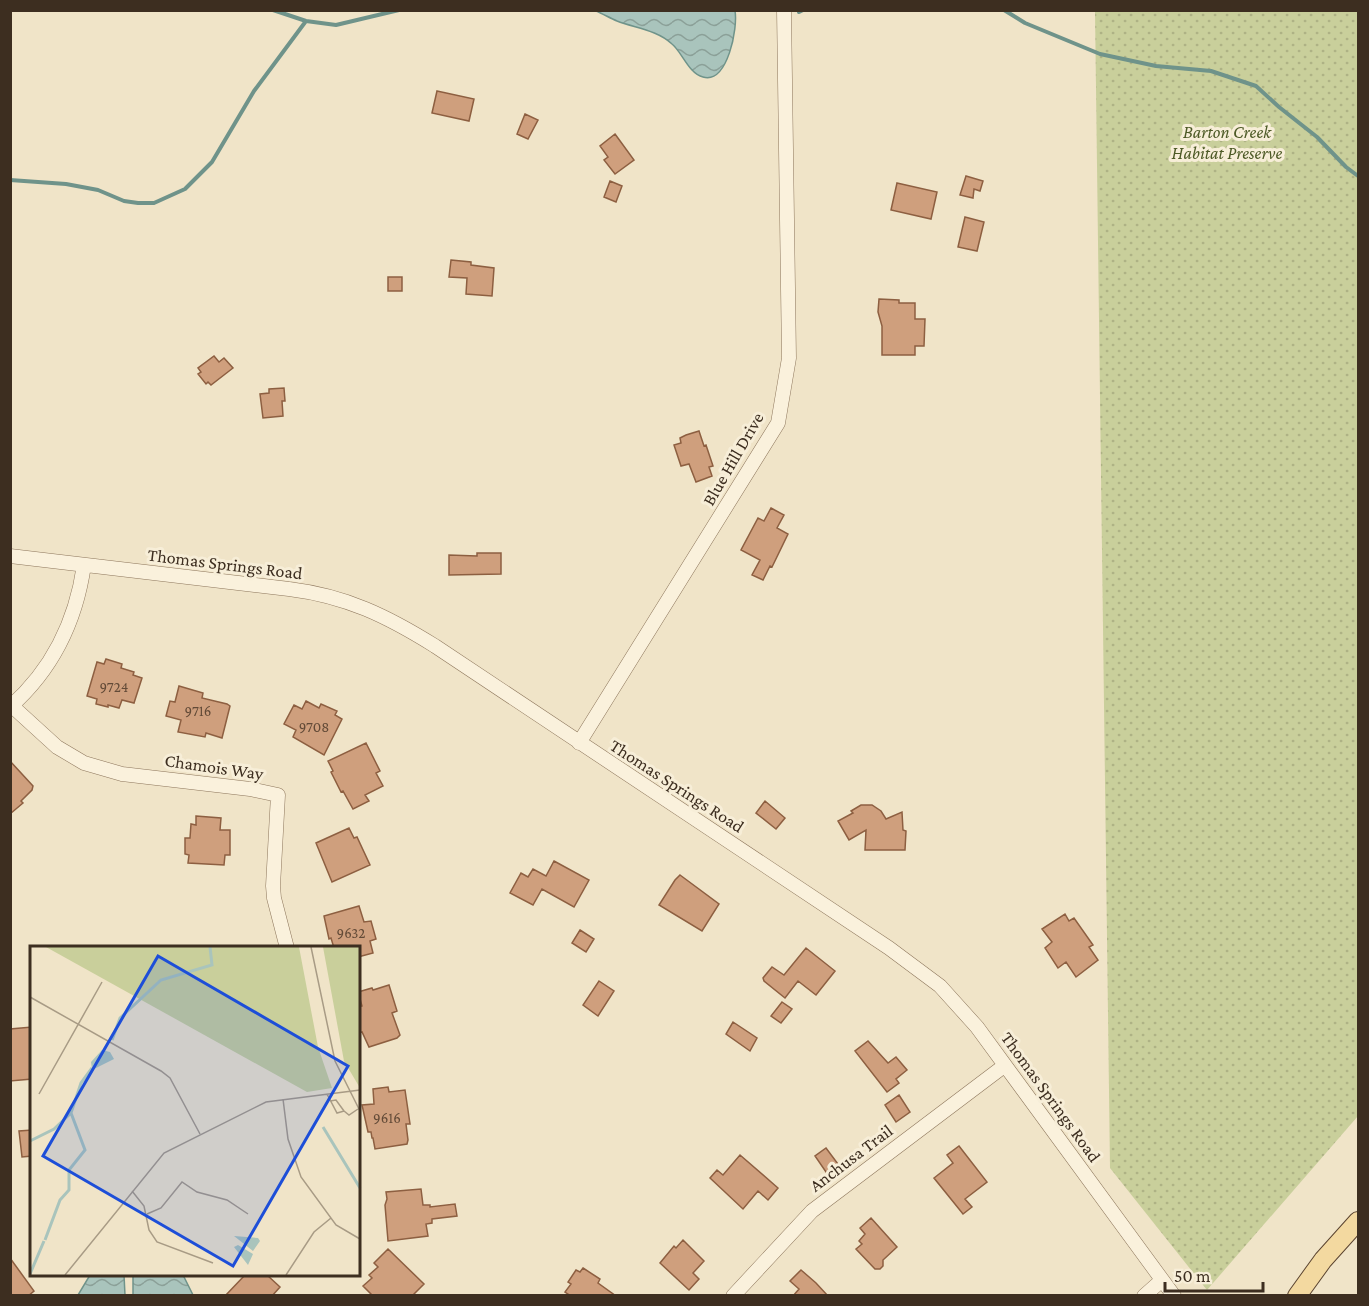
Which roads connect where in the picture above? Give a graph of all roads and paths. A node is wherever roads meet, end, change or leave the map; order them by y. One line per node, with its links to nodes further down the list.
1 (783, 10): 5 (street, Blue Hill Drive)
2 (10, 556): 3 (street, Thomas Springs Road)
3 (84, 565): 4 (street); 5 (street, Thomas Springs Road)
4 (11, 707): 6 (street, Chamois Way)
5 (579, 743): 7 (street, Thomas Springs Road)
6 (286, 946)
7 (1004, 1066): 9 (street, Thomas Springs Road); 10 (street, Anchusa Trail)
8 (1359, 1221): 13 (main road)
9 (1162, 1280): 11 (street); 12 (street, Thomas Springs Road)
10 (733, 1296)
11 (1144, 1296)
12 (1174, 1296)
13 (1296, 1296)

